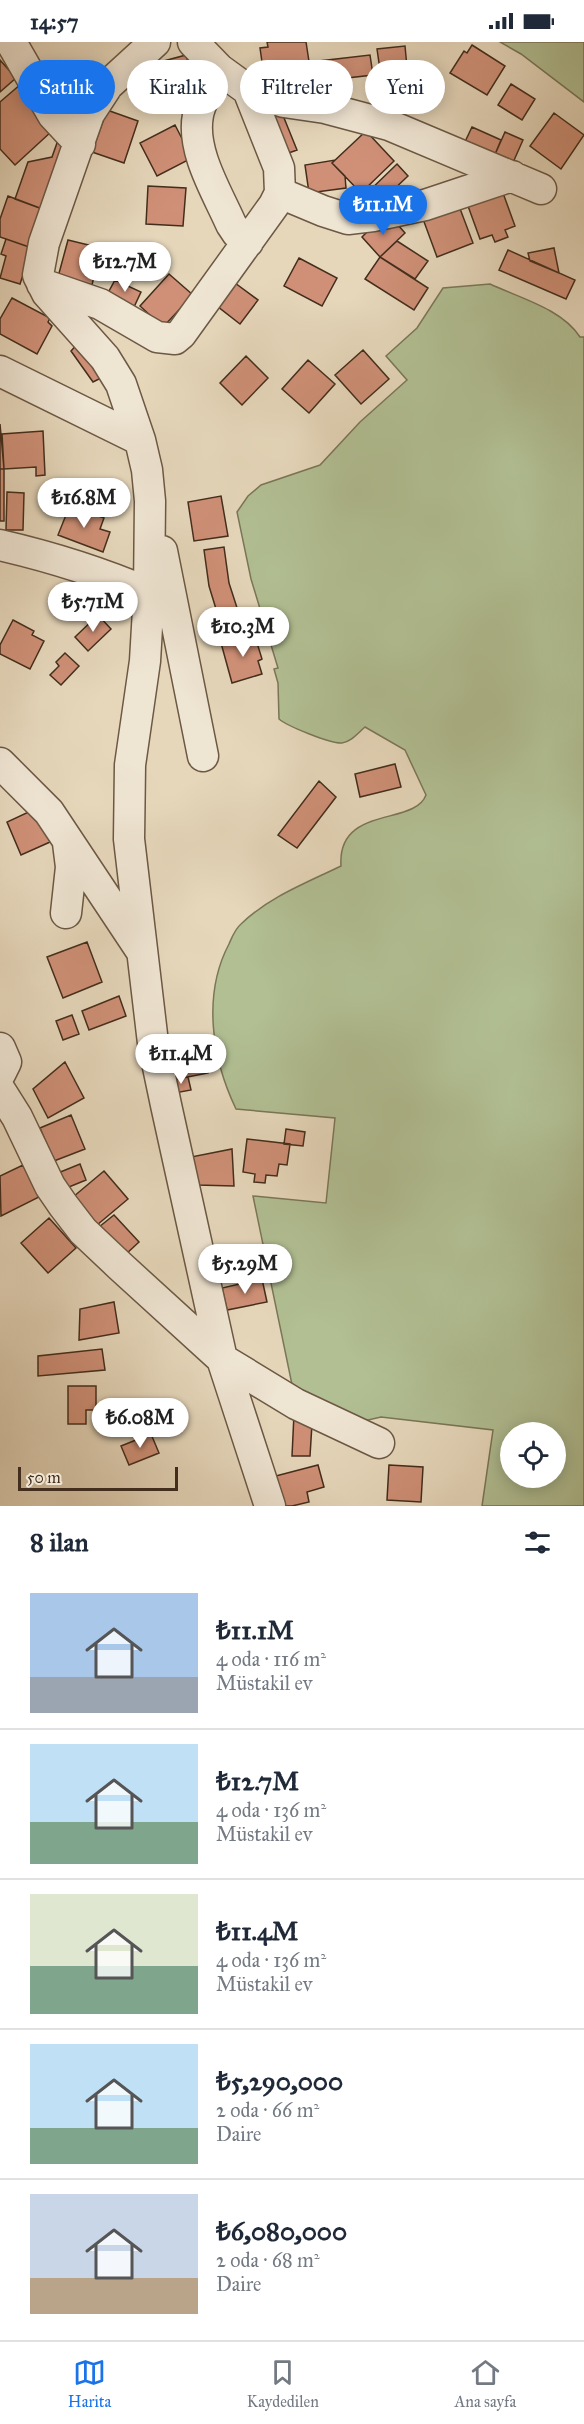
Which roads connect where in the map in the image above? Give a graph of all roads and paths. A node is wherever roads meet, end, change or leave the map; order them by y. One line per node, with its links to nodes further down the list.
1 (11, 42): 7 (street)
2 (155, 42): 7 (street)
3 (210, 52): 4 (street); 11 (street)
4 (240, 82)
5 (258, 114): 10 (street)
6 (348, 114): 8 (street)
7 (80, 144): 12 (street)
8 (512, 176): 9 (street); 10 (street)
9 (541, 189)
10 (280, 193): 11 (street)
11 (248, 242): 12 (street)
12 (40, 283): 14 (street)
13 (0, 370): 14 (street)
14 (141, 440): 15 (street)
15 (150, 501): 17 (street); 18 (street)
16 (0, 545): 17 (street)
17 (149, 593): 22 (street)
18 (204, 756)
19 (0, 763): 20 (street)
20 (68, 840): 21 (street); 22 (street)
21 (66, 913)
22 (143, 955): 26 (street)
23 (0, 1048): 24 (street)
24 (0, 1074)
25 (0, 1090): 26 (street)
26 (222, 1359): 27 (street); 28 (street)
27 (379, 1443)
28 (270, 1506)

